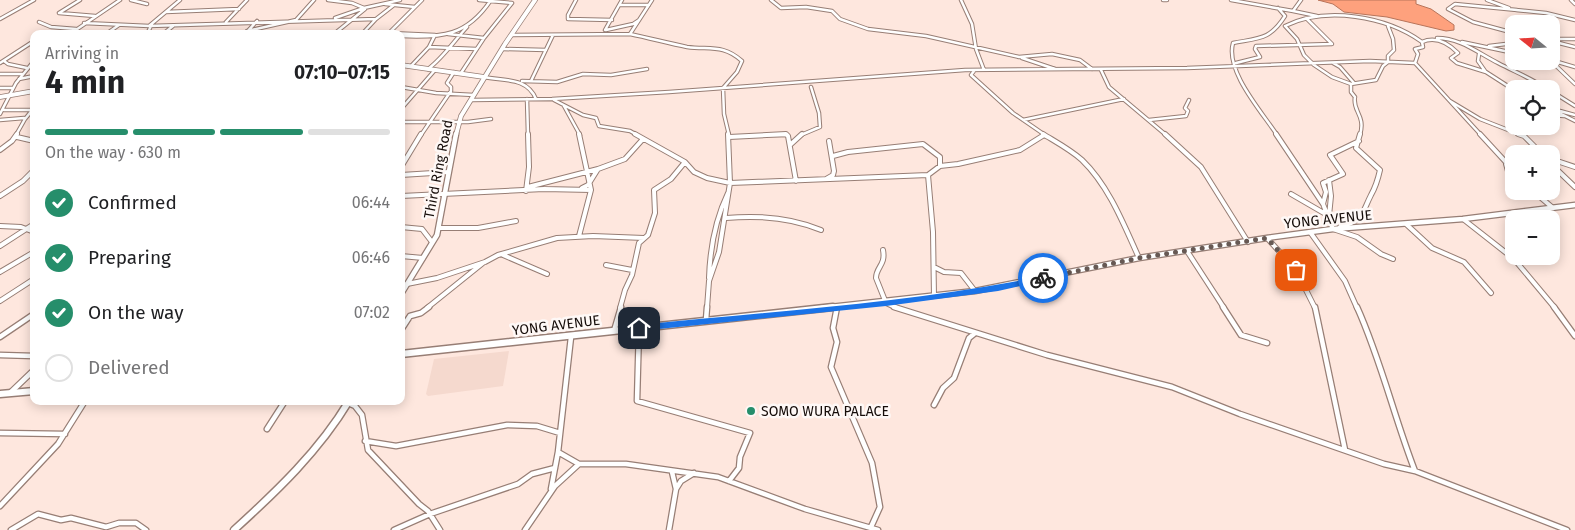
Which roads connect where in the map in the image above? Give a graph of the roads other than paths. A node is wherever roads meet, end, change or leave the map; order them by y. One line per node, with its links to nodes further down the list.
1 (34, 0): 44 (street)
2 (80, 0): 41 (street)
3 (120, 0): 41 (street)
4 (131, 0): 28 (street)
5 (180, 0): 40 (street)
6 (246, 0): 37 (street)
7 (314, 0): 49 (street)
8 (328, 0): 35 (street)
9 (376, 0): 35 (street)
10 (400, 0): 29 (street)
11 (415, 0): 26 (street)
12 (479, 0): 13 (street)
13 (490, 0): 60 (street); 81 (street)
14 (535, 0): 74 (street, Third Ring Road)
15 (576, 0): 50 (street)
16 (622, 0): 32 (street)
17 (652, 0): 33 (street)
18 (771, 0): 95 (street)
19 (961, 0): 95 (street)
20 (1163, 0): 21 (street)
21 (1168, 0)
22 (1231, 0): 36 (street)
23 (1301, 0): 39 (street)
24 (1487, 0): 38 (street)
25 (1571, 0): 30 (street)
26 (421, 1): 34 (street)
27 (1459, 2): 38 (street); 71 (street)
28 (147, 4)
29 (380, 4): 31 (street); 35 (street)
30 (1575, 4)
31 (394, 5): 34 (street); 47 (street)
32 (620, 5): 33 (street); 50 (street)
33 (648, 5): 42 (street)
34 (415, 7): 69 (street)
35 (365, 8): 45 (street); 46 (street)
36 (1278, 8): 39 (street); 112 (street)
37 (239, 9): 40 (street); 54 (street)
38 (1517, 10): 51 (street)
39 (1293, 11): 43 (street)
40 (166, 12): 58 (street)
41 (95, 16): 55 (street)
42 (643, 16): 70 (street); 76 (street)
43 (1321, 17): 48 (street); 59 (street)
44 (0, 19)
45 (333, 19): 46 (street); 49 (street)
46 (351, 19): 47 (street); 67 (street)
47 (376, 19): 68 (street)
48 (1307, 19): 90 (street); 90 (street)
49 (296, 20): 52 (street); 66 (street)
50 (612, 20): 70 (street)
51 (1575, 20)
52 (257, 21): 54 (street); 65 (street)
53 (39, 22): 61 (street)
54 (226, 22): 57 (street)
55 (84, 23): 56 (street); 61 (street)
56 (119, 25): 58 (street); 62 (street)
57 (173, 25): 58 (street); 64 (street)
58 (150, 26): 63 (street)
59 (1388, 26): 85 (street); 106 (street)
60 (468, 27): 73 (street); 78 (street)
61 (76, 29)
62 (112, 30)
63 (148, 30)
64 (167, 30)
65 (248, 30)
66 (254, 30)
67 (339, 30)
68 (366, 30)
69 (392, 30)
70 (606, 30): 75 (street)
71 (1505, 31)
72 (405, 32): 77 (street)
73 (445, 34): 77 (street); 78 (street)
74 (512, 34): 79 (street); 97 (street, Third Ring Road)
75 (603, 34): 76 (street); 79 (street)
76 (630, 34): 144 (street)
77 (435, 35): 80 (street); 92 (street)
78 (460, 35): 81 (street); 94 (street)
79 (553, 35): 98 (street)
80 (405, 36)
81 (484, 36): 96 (street)
82 (1435, 38): 85 (street); 86 (street); 127 (street)
83 (1575, 39): 84 (street)
84 (1560, 40)
85 (1422, 42): 108 (street)
86 (1459, 42): 91 (street); 100 (street)
87 (1560, 43): 93 (street)
88 (30, 44): 102 (street)
89 (1505, 44): 91 (street)
90 (1299, 45): 104 (street); 112 (street)
91 (1485, 46): 99 (street)
92 (429, 47): 94 (street); 113 (street)
93 (1575, 47)
94 (446, 49): 96 (street); 116 (street)
95 (976, 49): 101 (street); 120 (street)
96 (476, 50): 128 (street)
97 (503, 50): 98 (street); 132 (street, Third Ring Road)
98 (546, 50): 136 (street)
99 (1505, 51)
100 (1479, 54): 127 (street); 134 (street)
101 (1019, 57): 103 (street); 123 (street)
102 (4, 60): 107 (street); 115 (street)
103 (1032, 61): 121 (street); 122 (street)
104 (1312, 62): 105 (street); 112 (street); 137 (street)
105 (1331, 62): 106 (street); 137 (street)
106 (1388, 62): 108 (street); 137 (street)
107 (0, 63)
108 (1415, 63): 156 (street)
109 (1560, 63): 114 (street)
110 (30, 65): 115 (street)
111 (405, 65): 113 (street)
112 (1234, 65): 124 (street); 221 (street)
113 (411, 66): 116 (street)
114 (1575, 67)
115 (27, 68): 130 (street)
116 (428, 69): 118 (street)
117 (647, 69): 136 (street)
118 (435, 70): 126 (street); 145 (street)
119 (975, 70): 120 (street); 144 (street); 176 (street)
120 (984, 70): 121 (street)
121 (1032, 70): 122 (street)
122 (1060, 70): 123 (street)
123 (1094, 70): 124 (street)
124 (1101, 70): 155 (street)
125 (1560, 70): 139 (street)
126 (454, 72): 128 (street); 148 (street)
127 (1486, 72): 138 (street)
128 (460, 73): 132 (street)
129 (0, 74): 130 (street)
130 (22, 74): 133 (street)
131 (30, 77): 133 (street)
132 (484, 77): 135 (street); 150 (street, Third Ring Road)
133 (20, 79): 142 (street)
134 (1533, 80)
135 (522, 81): 136 (street); 153 (street)
136 (531, 81)
137 (1353, 84): 187 (street)
138 (1505, 84)
139 (1575, 84)
140 (811, 87): 188 (street)
141 (0, 88): 142 (street)
142 (14, 88): 147 (street)
143 (405, 88): 145 (street)
144 (724, 88): 154 (street); 183 (street)
145 (416, 90): 148 (street); 160 (street)
146 (30, 92): 147 (street)
147 (10, 95): 149 (street); 164 (street)
148 (448, 95): 150 (street); 175 (street)
149 (0, 97)
150 (473, 97): 152 (street); 180 (street, Third Ring Road)
151 (1560, 97): 159 (street)
152 (526, 99): 153 (street); 212 (street)
153 (536, 99): 154 (street)
154 (552, 99): 161 (street)
155 (1124, 99): 176 (street); 177 (street)
156 (1448, 99): 189 (street); 193 (street)
157 (1189, 100): 177 (street)
158 (1575, 101): 159 (street)
159 (1568, 102): 162 (street)
160 (405, 103)
161 (564, 105): 184 (street); 200 (street)
162 (1575, 106)
163 (30, 109): 164 (street)
164 (4, 110): 168 (street)
165 (1560, 111): 169 (street)
166 (30, 112): 172 (street)
167 (1560, 113): 171 (street)
168 (0, 114)
169 (1575, 115)
170 (1560, 116): 171 (street)
171 (1569, 117): 178 (street)
172 (24, 118): 174 (street); 182 (street)
173 (491, 119): 180 (street)
174 (0, 120)
175 (429, 120): 179 (street); 180 (street); 192 (street)
176 (1023, 120): 181 (street)
177 (1149, 120): 242 (street)
178 (1575, 121)
179 (405, 122)
180 (458, 124): 201 (street, Third Ring Road)
181 (1044, 135): 197 (street); 250 (street)
182 (17, 137): 185 (street); 190 (street)
183 (729, 137): 188 (street); 210 (street)
184 (643, 139): 194 (street); 199 (street)
185 (30, 140)
186 (829, 141): 191 (street)
187 (1359, 141): 207 (street); 233 (street)
188 (790, 145): 208 (street)
189 (1533, 145)
190 (0, 150)
191 (832, 156): 197 (street); 206 (street)
192 (405, 160)
193 (1504, 160): 196 (street)
194 (686, 162): 210 (street); 239 (street)
195 (1560, 162): 198 (street)
196 (1505, 163)
197 (940, 166): 205 (street)
198 (1575, 167)
199 (598, 169): 200 (street); 209 (street)
200 (588, 170): 209 (street); 212 (street)
201 (449, 172): 204 (street); 219 (street, Third Ring Road)
202 (1560, 173): 211 (street)
203 (30, 174): 217 (street)
204 (405, 175)
205 (928, 175): 206 (street); 254 (street)
206 (824, 180): 208 (street)
207 (1329, 180): 221 (street); 224 (street)
208 (796, 181): 210 (street)
209 (589, 183): 213 (street); 214 (street)
210 (730, 183): 215 (street)
211 (1575, 188)
212 (527, 189): 213 (street); 219 (street)
213 (580, 189): 214 (street)
214 (591, 190): 238 (street)
215 (729, 191): 225 (street); 258 (street)
216 (1291, 194): 224 (street)
217 (0, 196)
218 (405, 196): 219 (street)
219 (443, 196): 232 (street, Third Ring Road)
220 (1544, 200): 223 (street)
221 (1323, 204): 224 (street)
222 (1575, 205): 223 (street, YONG AVENUE)
223 (1554, 208): 226 (street, YONG AVENUE)
224 (1329, 216): 233 (street)
225 (726, 218): 235 (street); 258 (street)
226 (1463, 219): 228 (street, YONG AVENUE); 275 (street)
227 (516, 221): 232 (street)
228 (1406, 224): 233 (street, YONG AVENUE); 263 (street)
229 (0, 226): 234 (street)
230 (30, 227): 234 (street)
231 (405, 227): 241 (street)
232 (439, 228): 241 (street, Third Ring Road)
233 (1333, 229): 237 (street, YONG AVENUE); 251 (street)
234 (25, 230): 236 (street); 243 (street)
235 (821, 230)
236 (30, 231)
237 (1310, 232): 240 (street, YONG AVENUE); 301 (street)
238 (579, 236): 239 (street); 247 (street)
239 (644, 238): 255 (street)
240 (1267, 238): 242 (street, YONG AVENUE); 297 (street)
241 (432, 242): 249 (street, Third Ring Road)
242 (1248, 242): 245 (street, YONG AVENUE)
243 (0, 246)
244 (883, 250): 266 (street)
245 (1187, 251): 250 (street, YONG AVENUE); 279 (street)
246 (30, 254): 256 (street)
247 (503, 255): 252 (street); 257 (street)
248 (405, 256): 249 (street)
249 (423, 258): 260 (street, Third Ring Road)
250 (1139, 258): 262 (street, YONG AVENUE)
251 (1393, 259)
252 (484, 262): 260 (street); 270 (street)
253 (606, 265): 255 (street)
254 (934, 267): 262 (street); 264 (street)
255 (632, 270): 273 (street)
256 (0, 272)
257 (547, 274)
258 (709, 281): 269 (street)
259 (30, 282): 265 (street)
260 (407, 284): 261 (street, Third Ring Road)
261 (405, 287)
262 (975, 291): 264 (street, YONG AVENUE)
263 (1491, 293)
264 (934, 296): 266 (street, YONG AVENUE)
265 (0, 301)
266 (886, 303): 267 (street, YONG AVENUE); 272 (street)
267 (838, 306): 269 (street, YONG AVENUE); 309 (street)
268 (30, 317): 276 (street)
269 (706, 320): 271 (street, YONG AVENUE)
270 (405, 324)
271 (639, 328): 273 (street, YONG AVENUE); 304 (street)
272 (961, 330): 274 (street); 278 (street)
273 (614, 331): 277 (street, YONG AVENUE)
274 (974, 334): 278 (street); 297 (street)
275 (1575, 336)
276 (0, 337)
277 (571, 337): 280 (street, YONG AVENUE); 294 (street)
278 (969, 338): 291 (street)
279 (1267, 343)
280 (405, 354)
281 (0, 355): 282 (street)
282 (30, 356)
283 (30, 374): 286 (street)
284 (30, 392): 286 (street)
285 (0, 394): 286 (street)
286 (10, 394)
287 (83, 405): 295 (street)
288 (282, 405): 292 (street)
289 (347, 405): 312 (street)
290 (354, 405): 296 (street)
291 (934, 405)
292 (267, 429)
293 (0, 433): 295 (street)
294 (560, 433): 296 (street); 298 (street)
295 (65, 434): 307 (street)
296 (365, 441): 308 (street)
297 (1345, 450): 301 (street)
298 (558, 452): 299 (street); 300 (street)
299 (579, 464): 302 (street); 305 (street)
300 (555, 468): 305 (street); 308 (street)
301 (1414, 471): 318 (street)
302 (672, 472): 303 (street); 306 (street)
303 (694, 473): 304 (street); 306 (street)
304 (729, 481): 309 (street)
305 (551, 489): 315 (street)
306 (676, 489): 316 (street)
307 (0, 506)
308 (430, 514): 313 (street); 314 (street)
309 (871, 528): 317 (street)
310 (11, 530): 311 (street)
311 (146, 530)
312 (234, 530)
313 (394, 530)
314 (440, 530)
315 (525, 530)
316 (669, 530)
317 (878, 530)
318 (1567, 530)

